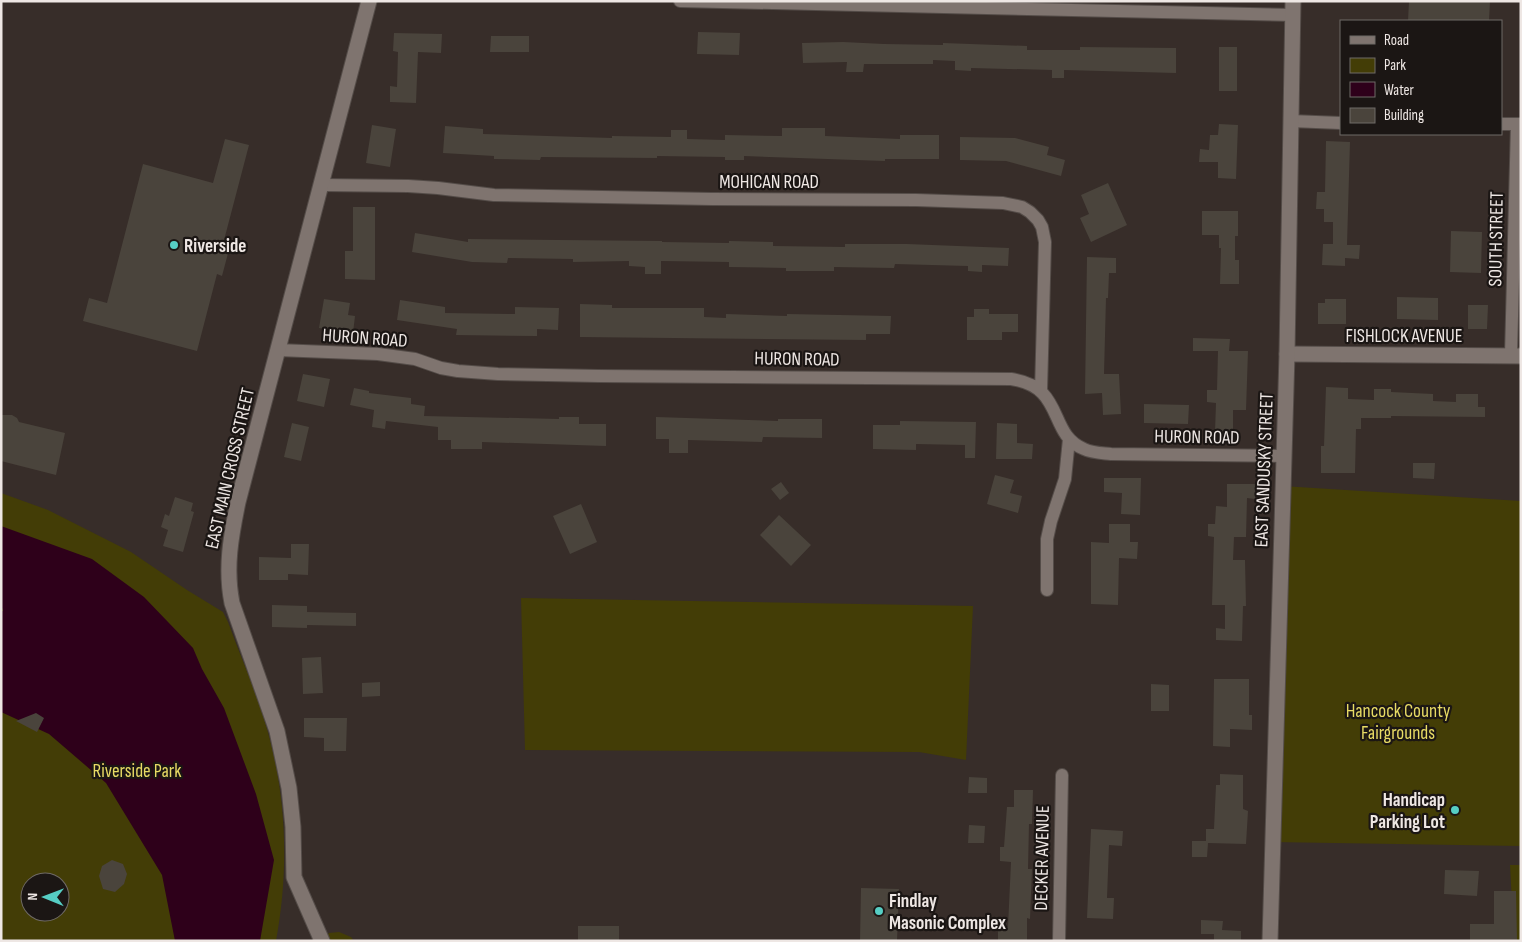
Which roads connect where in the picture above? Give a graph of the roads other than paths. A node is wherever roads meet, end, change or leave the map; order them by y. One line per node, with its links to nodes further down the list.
1 (369, 1): 8 (main road, EAST MAIN CROSS STREET)
2 (680, 1): 3 (street)
3 (1293, 8): 4 (main road, EAST SANDUSKY STREET)
4 (1291, 121): 5 (street); 10 (main road, EAST SANDUSKY STREET)
5 (1340, 123)
6 (1502, 124): 7 (street)
7 (1519, 124): 11 (street, SOUTH STREET)
8 (322, 185): 9 (main road, EAST MAIN CROSS STREET); 12 (street, MOHICAN ROAD)
9 (278, 350): 12 (street, HURON ROAD); 17 (main road, EAST MAIN CROSS STREET)
10 (1287, 354): 11 (main road, FISHLOCK AVENUE); 14 (main road, EAST SANDUSKY STREET)
11 (1516, 355)
12 (1041, 391): 13 (street)
13 (1069, 439): 14 (street, HURON ROAD); 15 (street)
14 (1283, 456): 19 (main road, EAST SANDUSKY STREET)
15 (1047, 590)
16 (1062, 775): 18 (street, DECKER AVENUE)
17 (322, 941)
18 (1059, 941)
19 (1270, 941)

